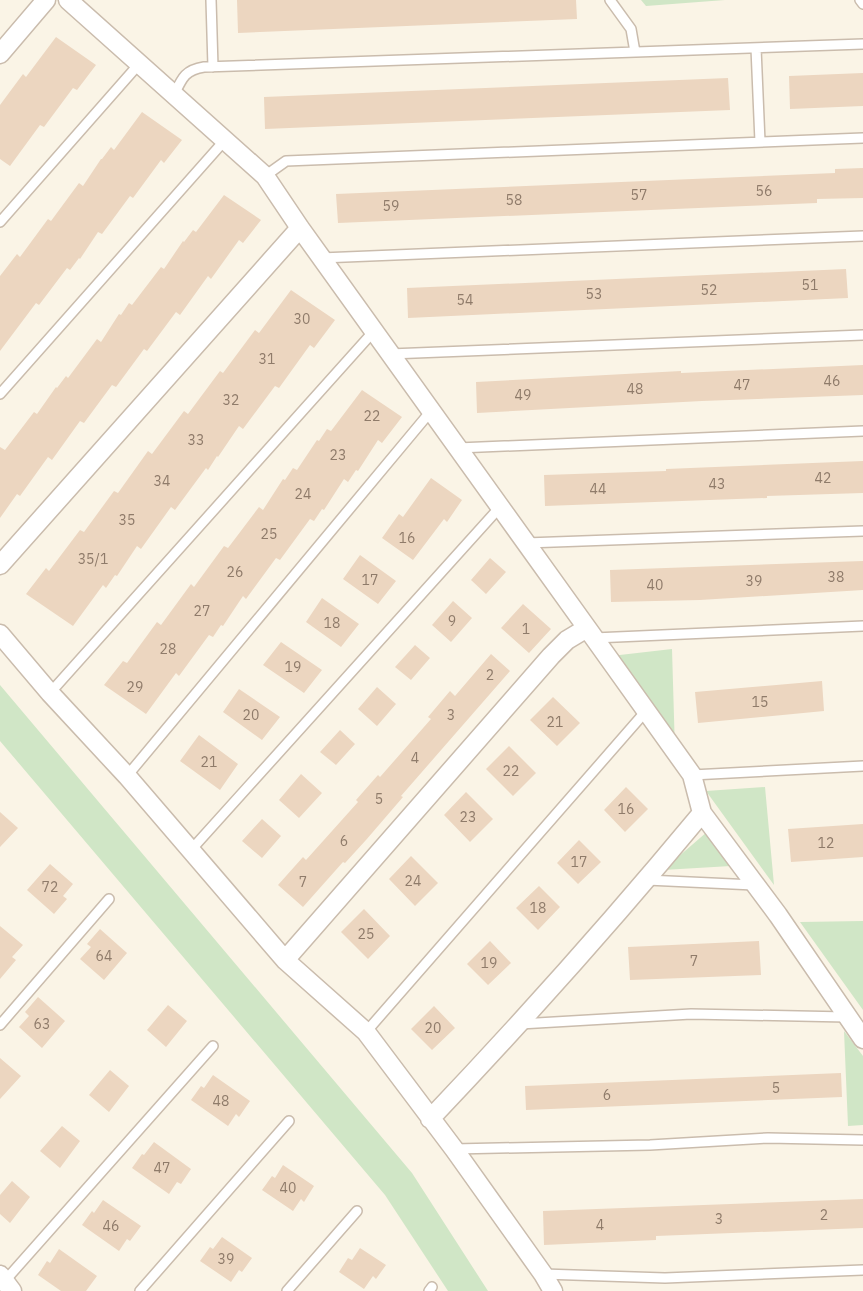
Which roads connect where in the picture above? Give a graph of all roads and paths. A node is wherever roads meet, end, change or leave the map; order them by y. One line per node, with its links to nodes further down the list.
1 (46, 0): 10 (street)
2 (68, 0): 11 (street)
3 (211, 0): 12 (lane)
4 (610, 0): 9 (lane)
5 (860, 0): 6 (lane)
6 (863, 4)
7 (863, 44): 8 (lane)
8 (756, 48): 9 (lane); 16 (lane)
9 (635, 52): 12 (lane)
10 (0, 54)
11 (140, 64): 13 (street); 18 (lane)
12 (213, 67): 13 (lane)
13 (174, 95): 15 (street)
14 (863, 138): 16 (lane)
15 (225, 140): 17 (street); 25 (lane)
16 (760, 142): 17 (lane)
17 (265, 176): 19 (street)
18 (0, 222)
19 (300, 228): 21 (street); 32 (street)
20 (863, 236): 21 (lane)
21 (321, 258): 22 (street)
22 (374, 331): 24 (street); 36 (lane)
23 (863, 335): 24 (lane)
24 (390, 354): 26 (street)
25 (0, 394)
26 (431, 411): 28 (street); 40 (lane)
27 (863, 431): 28 (lane)
28 (458, 448): 29 (street)
29 (500, 507): 31 (street); 42 (lane)
30 (863, 531): 31 (lane)
31 (526, 543): 34 (street)
32 (0, 565)
33 (863, 626): 34 (lane)
34 (591, 633): 37 (street); 46 (street)
35 (0, 634): 36 (street)
36 (50, 693): 40 (street)
37 (646, 711): 39 (street); 50 (lane)
38 (863, 766): 39 (lane)
39 (692, 775): 41 (street)
40 (127, 776): 42 (street)
41 (702, 813): 43 (street); 44 (street)
42 (191, 850): 46 (street)
43 (647, 880): 44 (lane); 48 (street)
44 (754, 885): 47 (street)
45 (110, 899): 49 (lane)
46 (285, 960): 50 (street)
47 (847, 1017): 48 (lane); 51 (street)
48 (520, 1024): 53 (street)
49 (0, 1025)
50 (366, 1032): 53 (street)
51 (863, 1039)
52 (213, 1046): 60 (lane)
53 (430, 1119): 56 (street)
54 (289, 1121): 61 (lane)
55 (863, 1140): 56 (lane)
56 (454, 1149): 59 (street)
57 (357, 1211): 62 (lane)
58 (863, 1270): 59 (lane)
59 (543, 1274): 63 (street)
60 (4, 1283)
61 (140, 1291)
62 (287, 1291)
63 (554, 1291)

